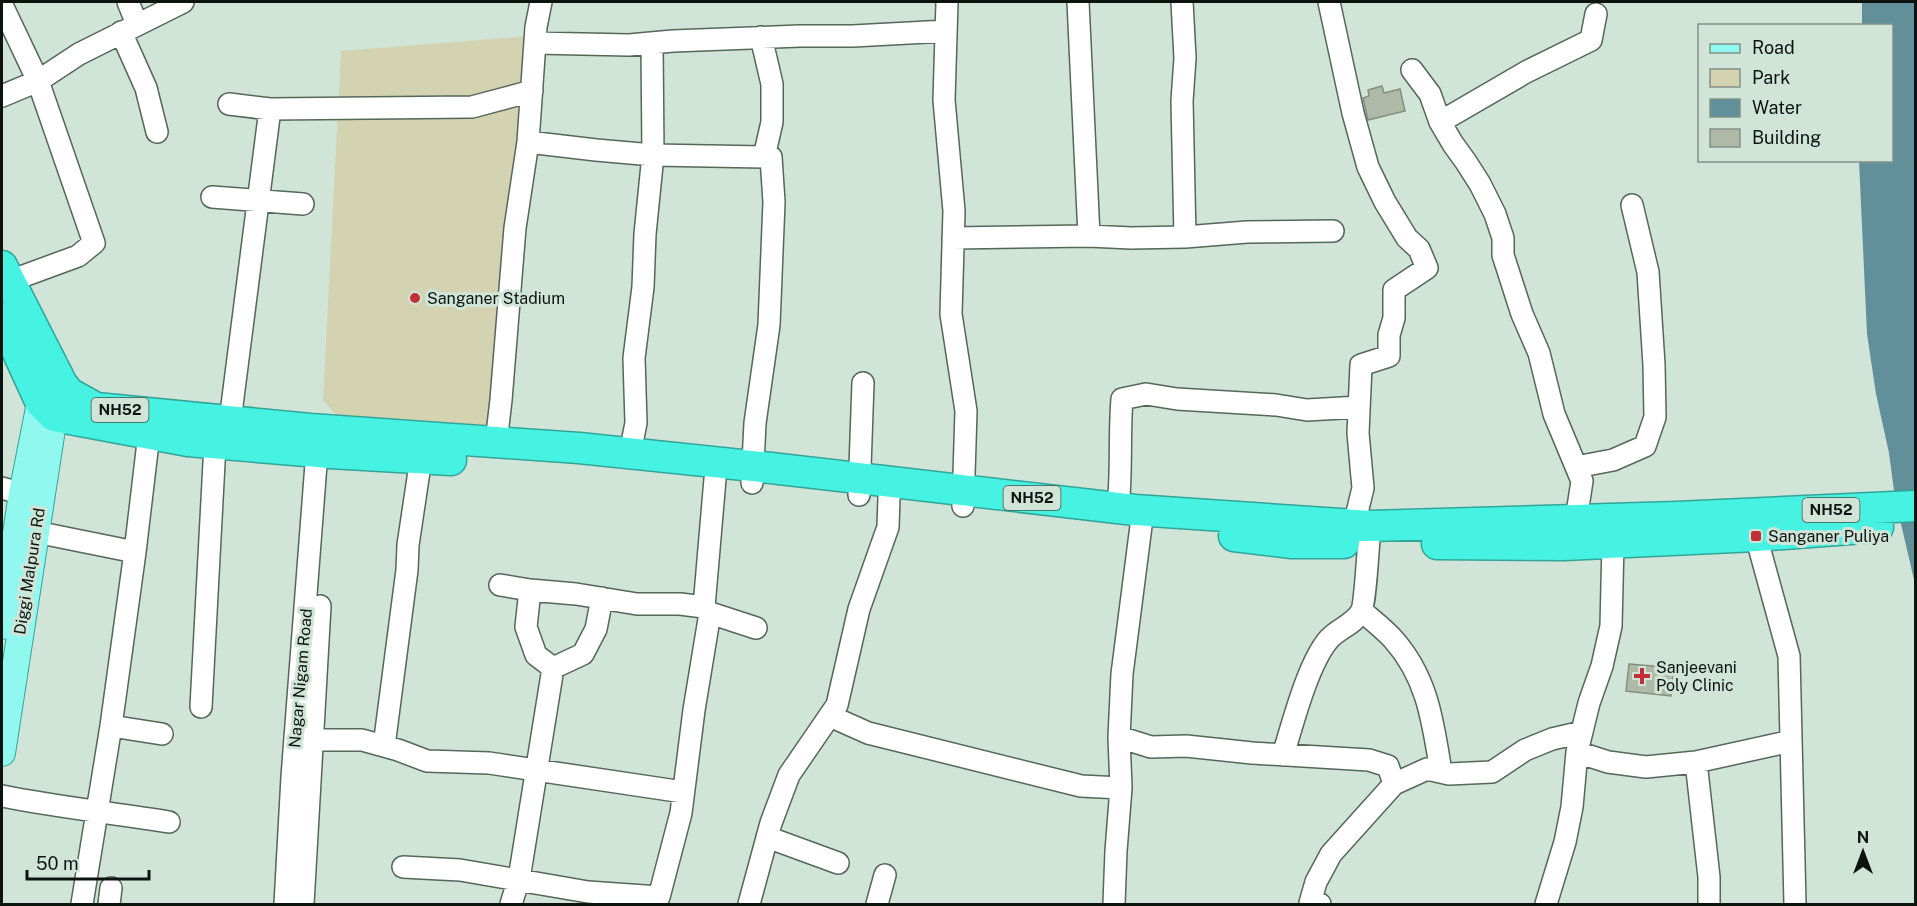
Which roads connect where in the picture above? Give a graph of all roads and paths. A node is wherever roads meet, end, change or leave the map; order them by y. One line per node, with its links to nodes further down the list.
1 (128, 2): 10 (street)
2 (183, 2): 10 (street)
3 (541, 2): 13 (street)
4 (947, 2): 11 (street)
5 (1078, 2): 31 (street)
6 (1182, 2): 32 (street)
7 (1329, 2): 38 (street)
8 (2, 5): 16 (street)
9 (1596, 14): 21 (street)
10 (129, 28): 16 (street); 22 (street)
11 (946, 31): 12 (street); 33 (street)
12 (761, 38): 14 (street); 25 (street)
13 (535, 43): 14 (street); 17 (street)
14 (652, 43): 24 (street)
15 (1412, 70): 21 (street)
16 (38, 81): 18 (street); 34 (street)
17 (532, 91): 20 (street); 23 (street)
18 (2, 96)
19 (229, 104): 20 (street)
20 (270, 109): 27 (street)
21 (1440, 122): 45 (street)
22 (157, 132)
23 (528, 142): 24 (street); 42 (street)
24 (653, 155): 25 (street); 43 (street)
25 (764, 157): 46 (street)
26 (212, 197): 27 (street)
27 (258, 201): 28 (street); 39 (street)
28 (303, 204)
29 (1632, 206): 45 (street)
30 (1333, 231): 32 (street)
31 (1089, 236): 32 (street); 33 (street)
32 (1185, 237)
33 (953, 238): 51 (street)
34 (6, 273): 37 (highway)
35 (2, 318): 37 (highway)
36 (863, 383): 48 (street)
37 (56, 399): 39 (highway, NH52); 40 (highway, NH52); 50 (main road, Diggi Malpura Rd); 58 (main road, Diggi Malpura Rd)
38 (1359, 407): 53 (street); 59 (street)
39 (223, 433): 40 (highway, NH52); 41 (highway, NH52); 70 (street)
40 (149, 434): 61 (street)
41 (325, 441): 42 (highway, NH52); 44 (highway, NH52); 75 (street, Nagar Nigam Road); 96 (street, Nagar Nigam Road)
42 (496, 443): 43 (highway, NH52)
43 (630, 453): 46 (highway, NH52)
44 (421, 458): 47 (highway, NH52); 78 (street)
45 (1576, 467): 54 (street)
46 (753, 475): 47 (highway, NH52); 48 (highway, NH52)
47 (715, 479): 65 (street)
48 (859, 487): 49 (highway, NH52)
49 (891, 490): 51 (highway, NH52); 71 (street)
50 (12, 491): 67 (main road, Diggi Malpura Rd)
51 (963, 498): 53 (highway, NH52); 57 (highway, NH52)
52 (1916, 506): 55 (highway, NH52)
53 (1118, 508): 59 (highway, NH52)
54 (1576, 520): 55 (highway, NH52); 59 (highway, NH52)
55 (1751, 525): 56 (highway, NH52); 60 (highway, NH52); 76 (street)
56 (1916, 525)
57 (1141, 526): 59 (highway, NH52); 74 (street)
58 (36, 532): 61 (street); 79 (main road, Diggi Malpura Rd)
59 (1364, 536): 60 (highway, NH52); 66 (street)
60 (1613, 543): 77 (street)
61 (135, 552): 72 (street)
62 (501, 585): 63 (street)
63 (530, 590): 64 (street); 69 (street)
64 (602, 598): 65 (street); 69 (street)
65 (707, 610): 68 (street); 86 (street)
66 (1362, 611): 80 (street); 83 (street)
67 (2, 626)
68 (756, 628)
69 (553, 668): 82 (street)
70 (201, 707)
71 (830, 716): 85 (street); 90 (street)
72 (111, 726): 73 (street); 88 (street)
73 (162, 734)
74 (1119, 737): 80 (street); 85 (street)
75 (313, 740): 78 (street); 97 (street, Nagar Nigam Road)
76 (1791, 741): 81 (street); 105 (street)
77 (1580, 742): 81 (street); 83 (street); 103 (street)
78 (384, 746): 82 (street)
79 (2, 753)
80 (1284, 754): 84 (street)
81 (1696, 762): 104 (street)
82 (537, 770): 86 (street); 94 (street)
83 (1441, 772): 84 (street)
84 (1394, 784): 102 (street)
85 (1121, 788): 101 (street)
86 (683, 792): 94 (street)
87 (2, 796): 88 (street)
88 (96, 811): 89 (street); 95 (street)
89 (169, 822)
90 (767, 837): 91 (street); 99 (street)
91 (838, 863)
92 (403, 867): 94 (street)
93 (885, 875): 100 (street)
94 (519, 879): 98 (street)
95 (82, 904)
96 (285, 904)
97 (303, 904)
98 (511, 904)
99 (749, 904)
100 (877, 904)
101 (1114, 904)
102 (1320, 904)
103 (1546, 904)
104 (1709, 904)
105 (1795, 904)

